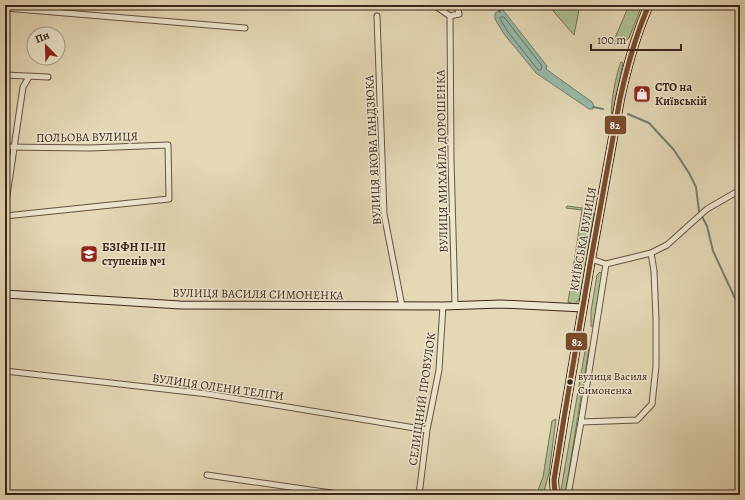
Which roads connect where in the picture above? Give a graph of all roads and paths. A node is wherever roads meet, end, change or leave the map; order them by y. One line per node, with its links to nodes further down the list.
1 (434, 5): 6 (street)
2 (457, 5): 6 (street)
3 (649, 5): 17 (main road, КИЇВСЬКА ВУЛИЦЯ)
4 (5, 8): 7 (street)
5 (377, 16): 21 (street, ВУЛИЦЯ ЯКОВА ГАНДЗЮКА)
6 (450, 16): 20 (street, ВУЛИЦЯ МИХАЙЛА ДОРОШЕНКА)
7 (245, 28)
8 (5, 75): 9 (street)
9 (29, 77): 10 (street); 12 (street)
10 (48, 77)
11 (5, 147): 12 (street, ПОЛЬОВА ВУЛИЦЯ)
12 (14, 148): 14 (street); 15 (street, ПОЛЬОВА ВУЛИЦЯ)
13 (740, 190): 16 (street)
14 (5, 209)
15 (5, 216)
16 (651, 253): 18 (street); 25 (street)
17 (591, 259): 18 (street); 23 (main road, КИЇВСЬКА ВУЛИЦЯ)
18 (606, 264): 25 (street)
19 (5, 294): 21 (street, ВУЛИЦЯ ВАСИЛЯ СИМОНЕНКА)
20 (455, 305): 22 (street, ВУЛИЦЯ ВАСИЛЯ СИМОНЕНКА); 23 (street, ВУЛИЦЯ ВАСИЛЯ СИМОНЕНКА)
21 (402, 306): 22 (street, ВУЛИЦЯ ВАСИЛЯ СИМОНЕНКА)
22 (443, 306): 26 (street, СЕЛИЩНИЙ ПРОВУЛОК)
23 (583, 308): 28 (main road, КИЇВСЬКА ВУЛИЦЯ)
24 (5, 371): 26 (street, ВУЛИЦЯ ОЛЕНИ ТЕЛІГИ)
25 (581, 422): 33 (street)
26 (426, 430): 30 (street, СЕЛИЩНИЙ ПРОВУЛОК)
27 (207, 476): 29 (street)
28 (554, 480): 31 (main road, КИЇВСЬКА ВУЛИЦЯ); 32 (main road, КИЇВСЬКА ВУЛИЦЯ)
29 (345, 495)
30 (419, 495)
31 (549, 495)
32 (555, 495)
33 (568, 495)

